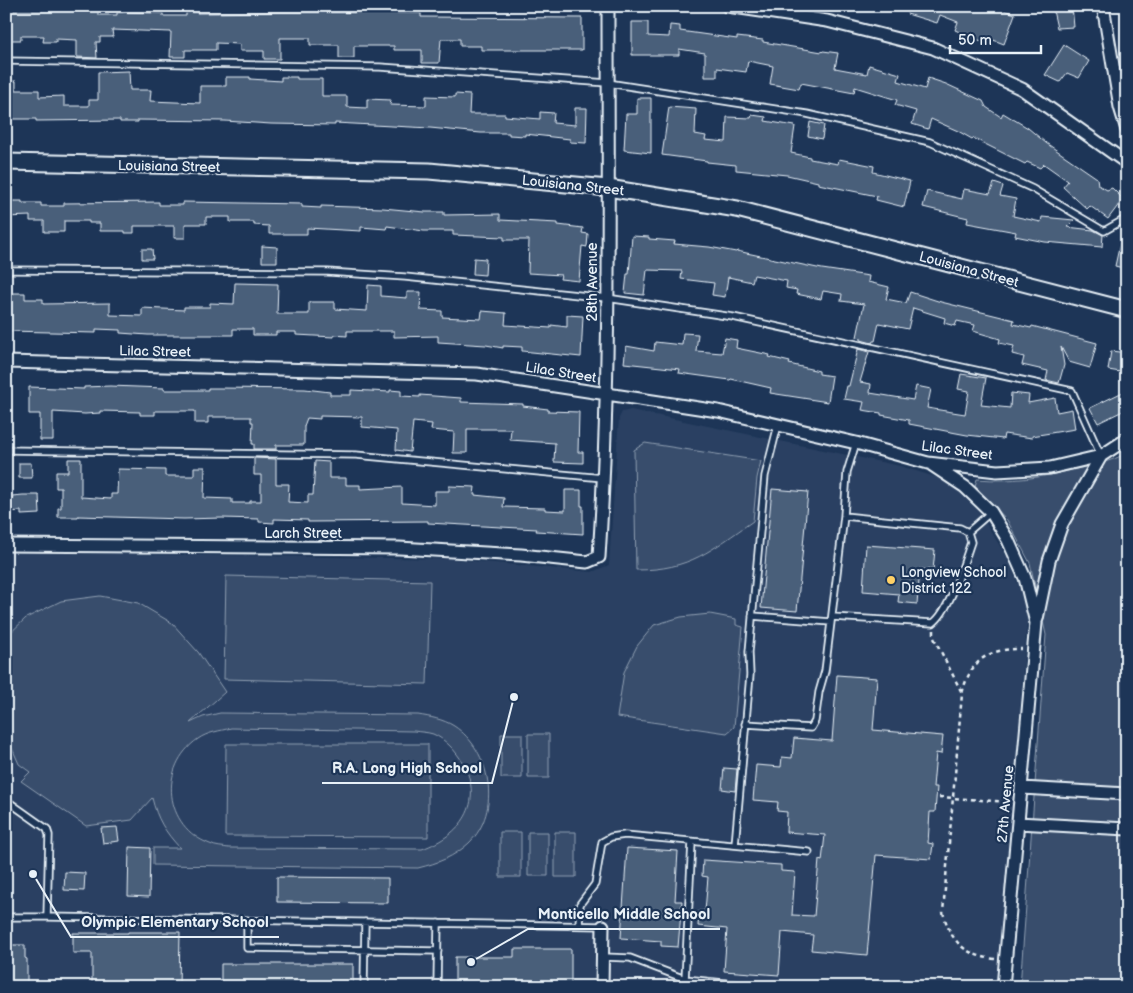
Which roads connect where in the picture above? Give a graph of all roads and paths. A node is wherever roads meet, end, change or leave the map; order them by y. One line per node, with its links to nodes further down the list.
1 (608, 6): 5 (street, 28th Avenue)
2 (727, 6): 8 (street)
3 (1103, 6): 6 (street)
4 (6, 61): 5 (lane)
5 (608, 83): 9 (street, 28th Avenue); 10 (lane)
6 (1127, 130)
7 (6, 162): 9 (street, Louisiana Street)
8 (1127, 164)
9 (608, 188): 12 (street, 28th Avenue); 13 (street, Louisiana Street)
10 (1127, 218)
11 (6, 270): 12 (lane)
12 (607, 298): 15 (street, 28th Avenue); 20 (lane)
13 (1127, 310)
14 (6, 362): 15 (street, Lilac Street)
15 (606, 395): 16 (street, Lilac Street); 22 (street, 28th Avenue)
16 (778, 425): 18 (street, Lilac Street); 28 (lane)
17 (1127, 439): 20 (street, 27th Avenue)
18 (856, 443): 21 (street, Lilac Street); 24 (lane)
19 (6, 450): 22 (lane)
20 (1101, 456): 21 (street, Lilac Street); 31 (street, 27th Avenue)
21 (928, 463): 23 (street, 27th Avenue)
22 (604, 478): 27 (street, 28th Avenue)
23 (991, 512): 25 (lane); 31 (street, 27th Avenue)
24 (844, 516): 25 (lane); 29 (lane)
25 (968, 532): 30 (lane)
26 (6, 546): 27 (street, Larch Street)
27 (599, 557)
28 (752, 616): 29 (lane); 34 (lane)
29 (831, 619): 30 (lane); 34 (lane)
30 (933, 623): 33 (path)
31 (1036, 623): 32 (street, 27th Avenue)
32 (1034, 650): 33 (path); 35 (street, 27th Avenue)
33 (962, 694): 38 (path)
34 (745, 724): 44 (lane)
35 (1022, 788): 36 (street); 40 (street, 27th Avenue)
36 (1127, 794)
37 (939, 797): 38 (path)
38 (953, 798): 40 (path); 56 (path)
39 (6, 800): 47 (lane)
40 (1020, 803): 41 (street, 27th Avenue)
41 (1018, 823): 42 (street); 56 (street, 27th Avenue)
42 (1127, 829)
43 (692, 842): 44 (lane); 51 (lane); 57 (lane)
44 (735, 845): 45 (lane)
45 (808, 852)
46 (6, 917): 47 (lane)
47 (47, 917): 48 (lane)
48 (247, 920): 49 (lane); 53 (lane)
49 (365, 922): 50 (lane); 53 (lane)
50 (438, 923): 51 (lane); 54 (lane)
51 (579, 925): 52 (lane)
52 (602, 926): 55 (street)
53 (364, 951): 54 (lane); 58 (lane)
54 (438, 951): 59 (lane)
55 (602, 957): 57 (lane); 60 (street)
56 (1006, 960): 62 (street, 27th Avenue)
57 (685, 980): 61 (lane)
58 (364, 987)
59 (437, 987)
60 (602, 987)
61 (763, 987)
62 (1003, 987)

